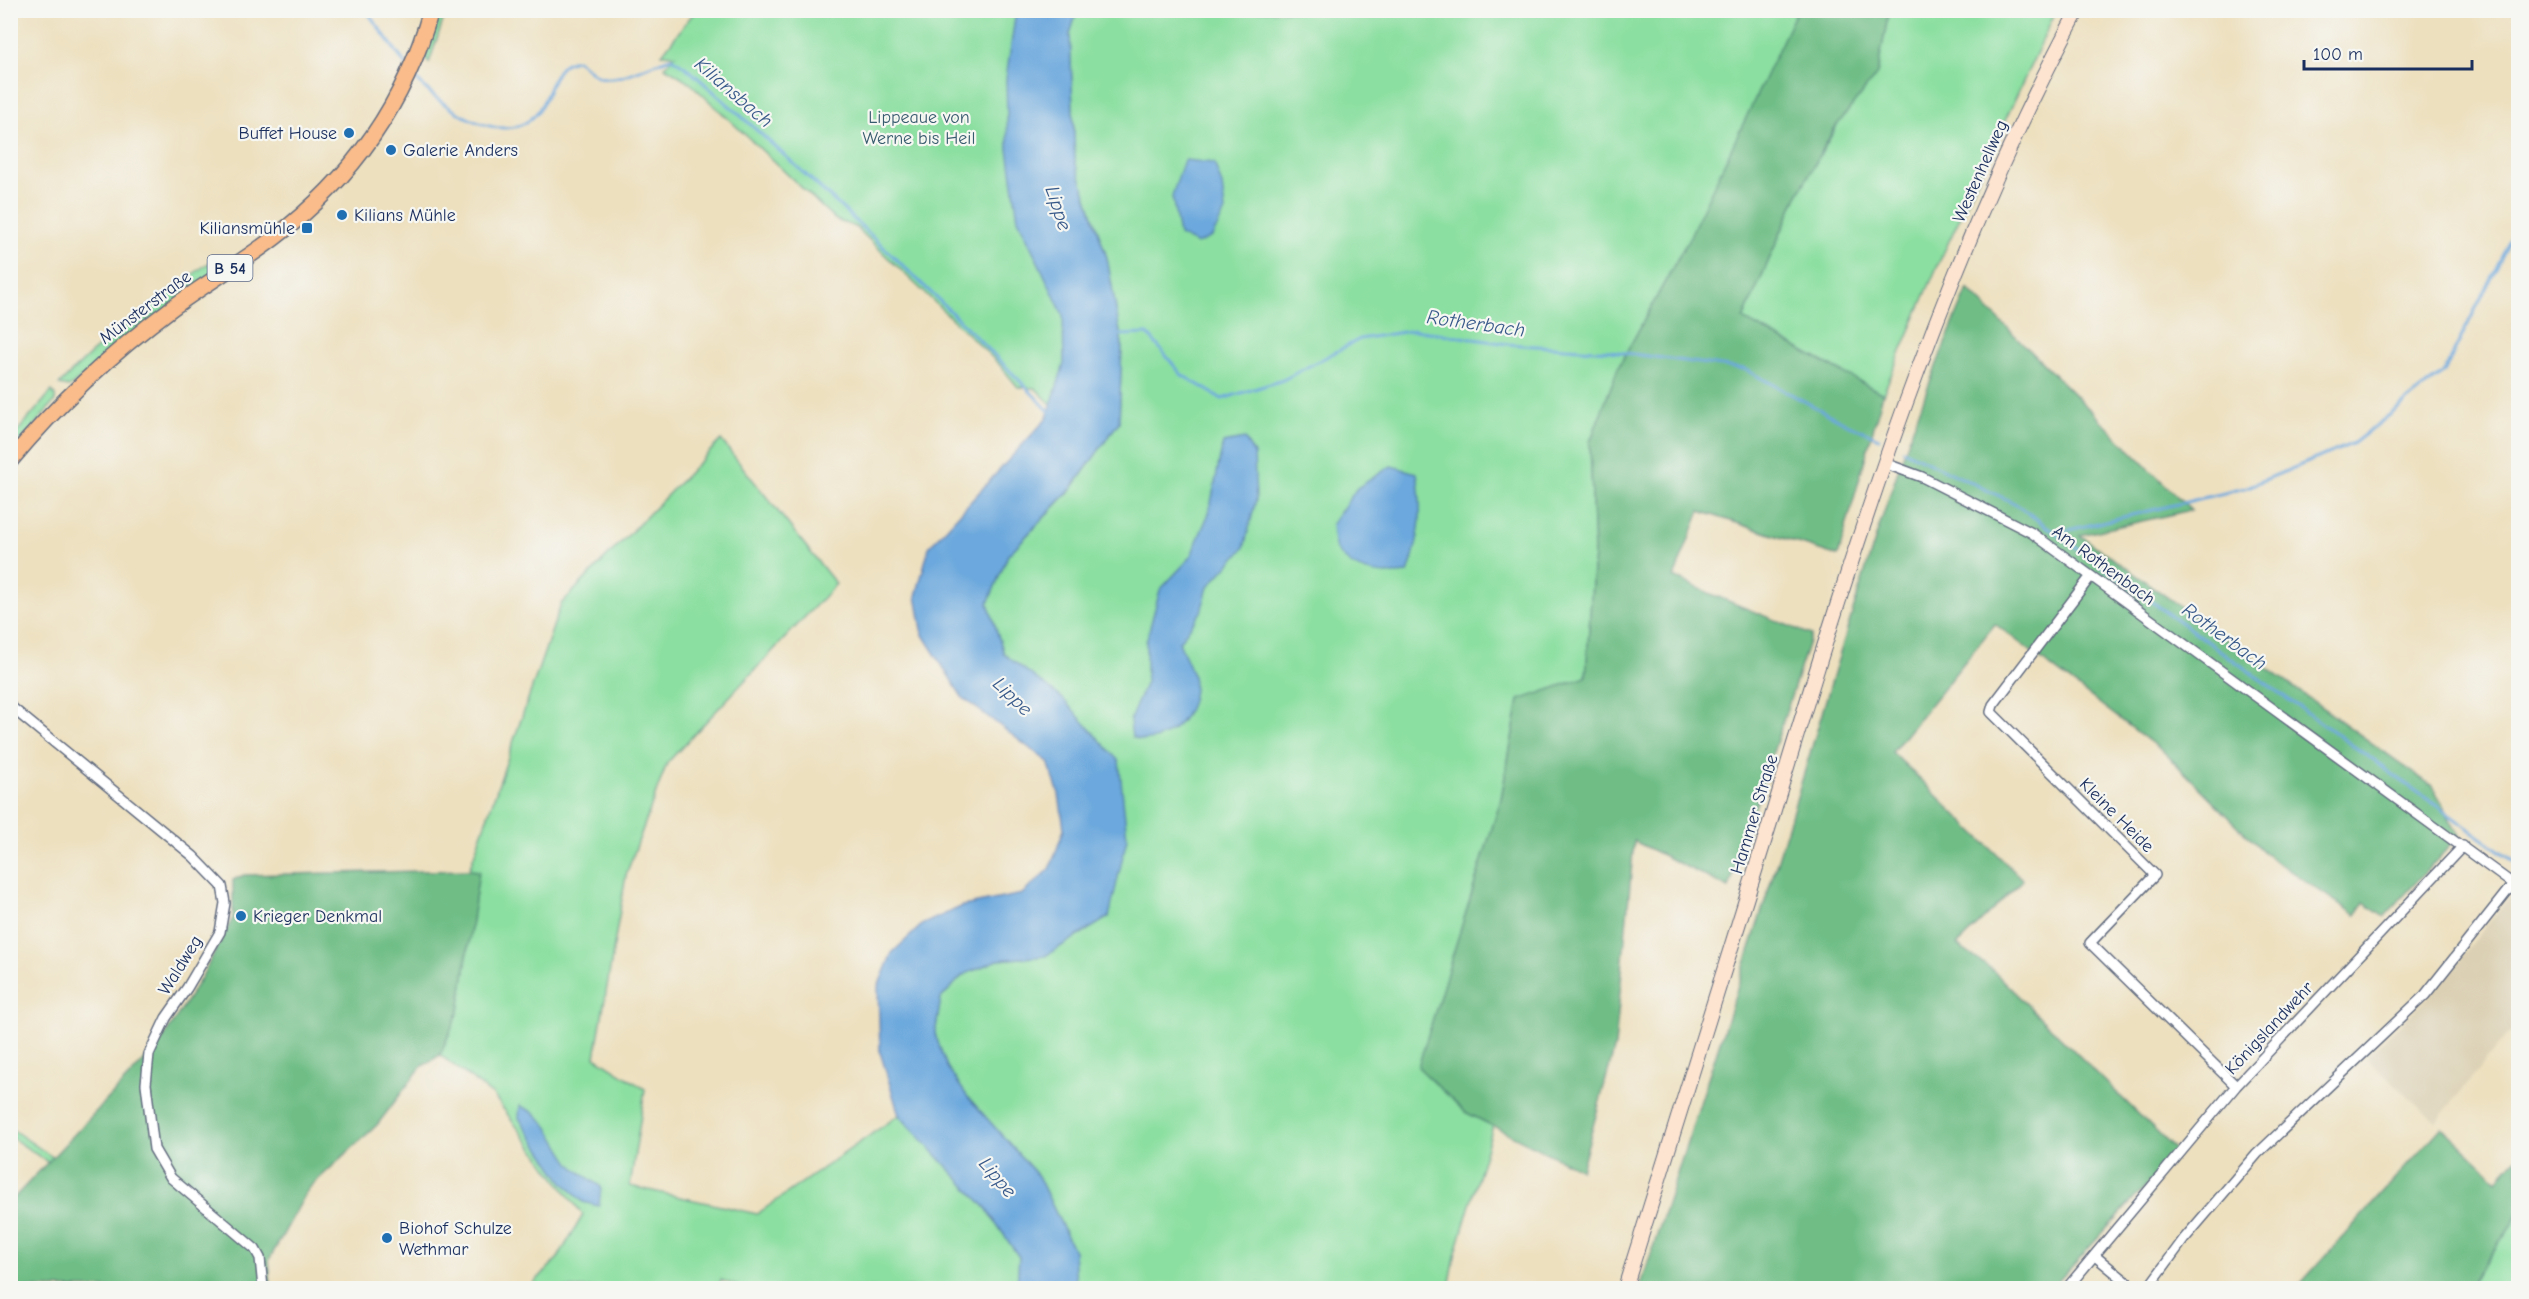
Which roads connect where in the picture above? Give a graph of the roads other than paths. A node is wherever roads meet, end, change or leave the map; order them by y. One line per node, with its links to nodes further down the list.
1 (432, 10): 4 (main road, Münsterstraße / B 54)
2 (2078, 10): 3 (main road, Westenhellweg)
3 (1925, 352): 5 (main road, Hammer Straße)
4 (10, 461)
5 (1884, 463): 6 (street, Am Rothenbach); 13 (main road, Hammer Straße)
6 (2091, 576): 8 (street, Am Rothenbach); 10 (street, Kleine Heide)
7 (10, 706): 12 (street, Waldweg)
8 (2463, 846): 9 (street); 10 (street, Königslandwehr)
9 (2516, 881): 16 (street)
10 (2236, 1086): 11 (street, Königslandwehr)
11 (2095, 1256): 14 (street, Königslandwehr); 15 (street)
12 (263, 1288)
13 (1625, 1288)
14 (2067, 1288)
15 (2134, 1288)
16 (2148, 1288)

